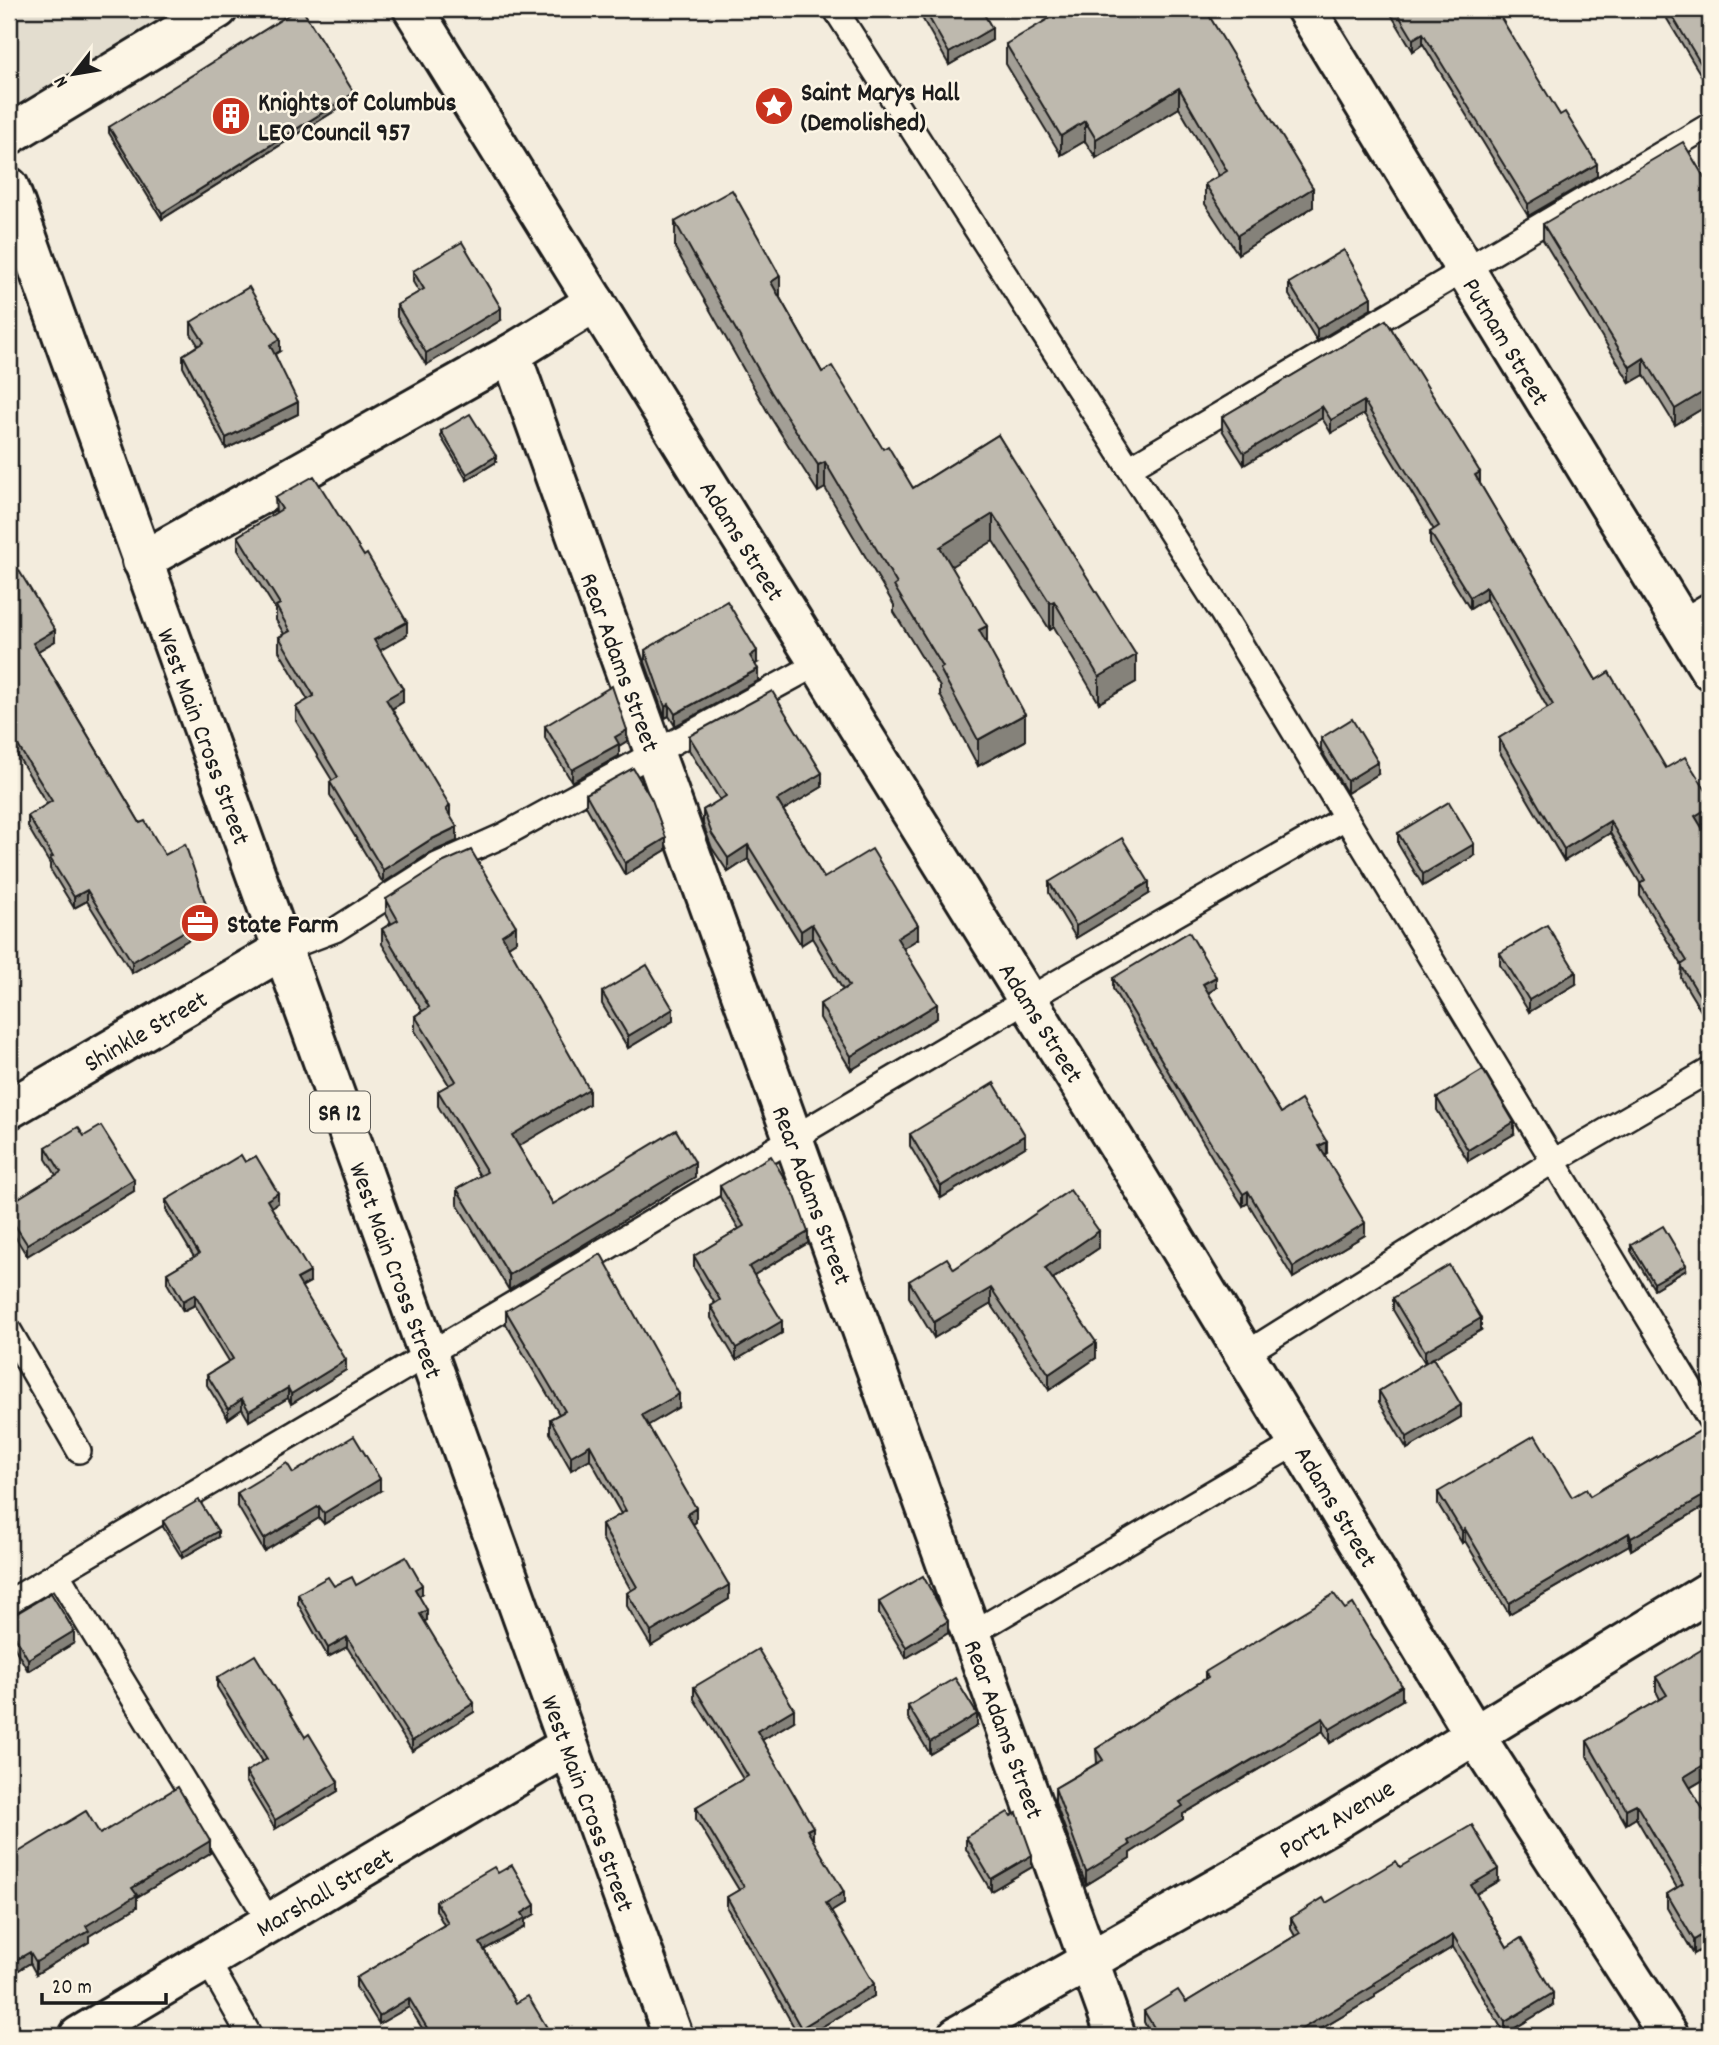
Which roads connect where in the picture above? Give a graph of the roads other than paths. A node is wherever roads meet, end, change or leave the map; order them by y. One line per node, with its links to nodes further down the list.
1 (218, 9): 6 (main road)
2 (413, 9): 9 (main road, Adams Street)
3 (835, 9): 11 (lane)
4 (1306, 9): 8 (main road, Putnam Street)
5 (1710, 125): 8 (lane)
6 (9, 135)
7 (9, 187): 12 (main road, West Main Cross Street / SR 12)
8 (1464, 271): 11 (lane); 13 (main road, Putnam Street)
9 (595, 302): 10 (main road); 14 (main road, Adams Street)
10 (511, 354): 12 (main road); 16 (main road, Rear Adams Street)
11 (1129, 468): 17 (lane)
12 (142, 561): 18 (main road, West Main Cross Street / SR 12)
13 (1695, 613): 15 (main road, Putnam Street)
14 (819, 663): 16 (lane); 19 (main road, Adams Street)
15 (1710, 670)
16 (654, 755): 18 (lane); 22 (main road, Rear Adams Street)
17 (1345, 818): 19 (lane); 23 (lane)
18 (282, 950): 21 (main road, Shinkle Street); 25 (main road, West Main Cross Street / SR 12)
19 (1028, 999): 22 (lane); 26 (main road, Adams Street)
20 (1710, 1070): 23 (lane)
21 (9, 1109)
22 (793, 1139): 25 (lane); 33 (main road, Rear Adams Street)
23 (1552, 1161): 26 (lane); 27 (lane)
24 (9, 1330): 29 (lane)
25 (427, 1353): 30 (lane); 35 (main road, West Main Cross Street / SR 12)
26 (1245, 1354): 28 (main road, Adams Street)
27 (1710, 1420)
28 (1298, 1442): 33 (lane); 34 (main road, Adams Street)
29 (79, 1451)
30 (57, 1573): 32 (lane); 36 (lane)
31 (1710, 1591): 34 (main road, Portz Avenue)
32 (9, 1602)
33 (971, 1634): 38 (main road, Rear Adams Street)
34 (1474, 1734): 38 (main road, Portz Avenue); 44 (main road, Adams Street)
35 (568, 1746): 36 (main road, Marshall Street); 41 (main road, West Main Cross Street / SR 12)
36 (270, 1923): 37 (main road, Marshall Street)
37 (207, 1961): 39 (main road, Marshall Street); 40 (lane)
38 (1089, 1961): 42 (main road, Portz Avenue); 43 (main road, Rear Adams Street)
39 (79, 2036)
40 (250, 2036)
41 (673, 2036)
42 (957, 2036)
43 (1115, 2036)
44 (1669, 2036)

